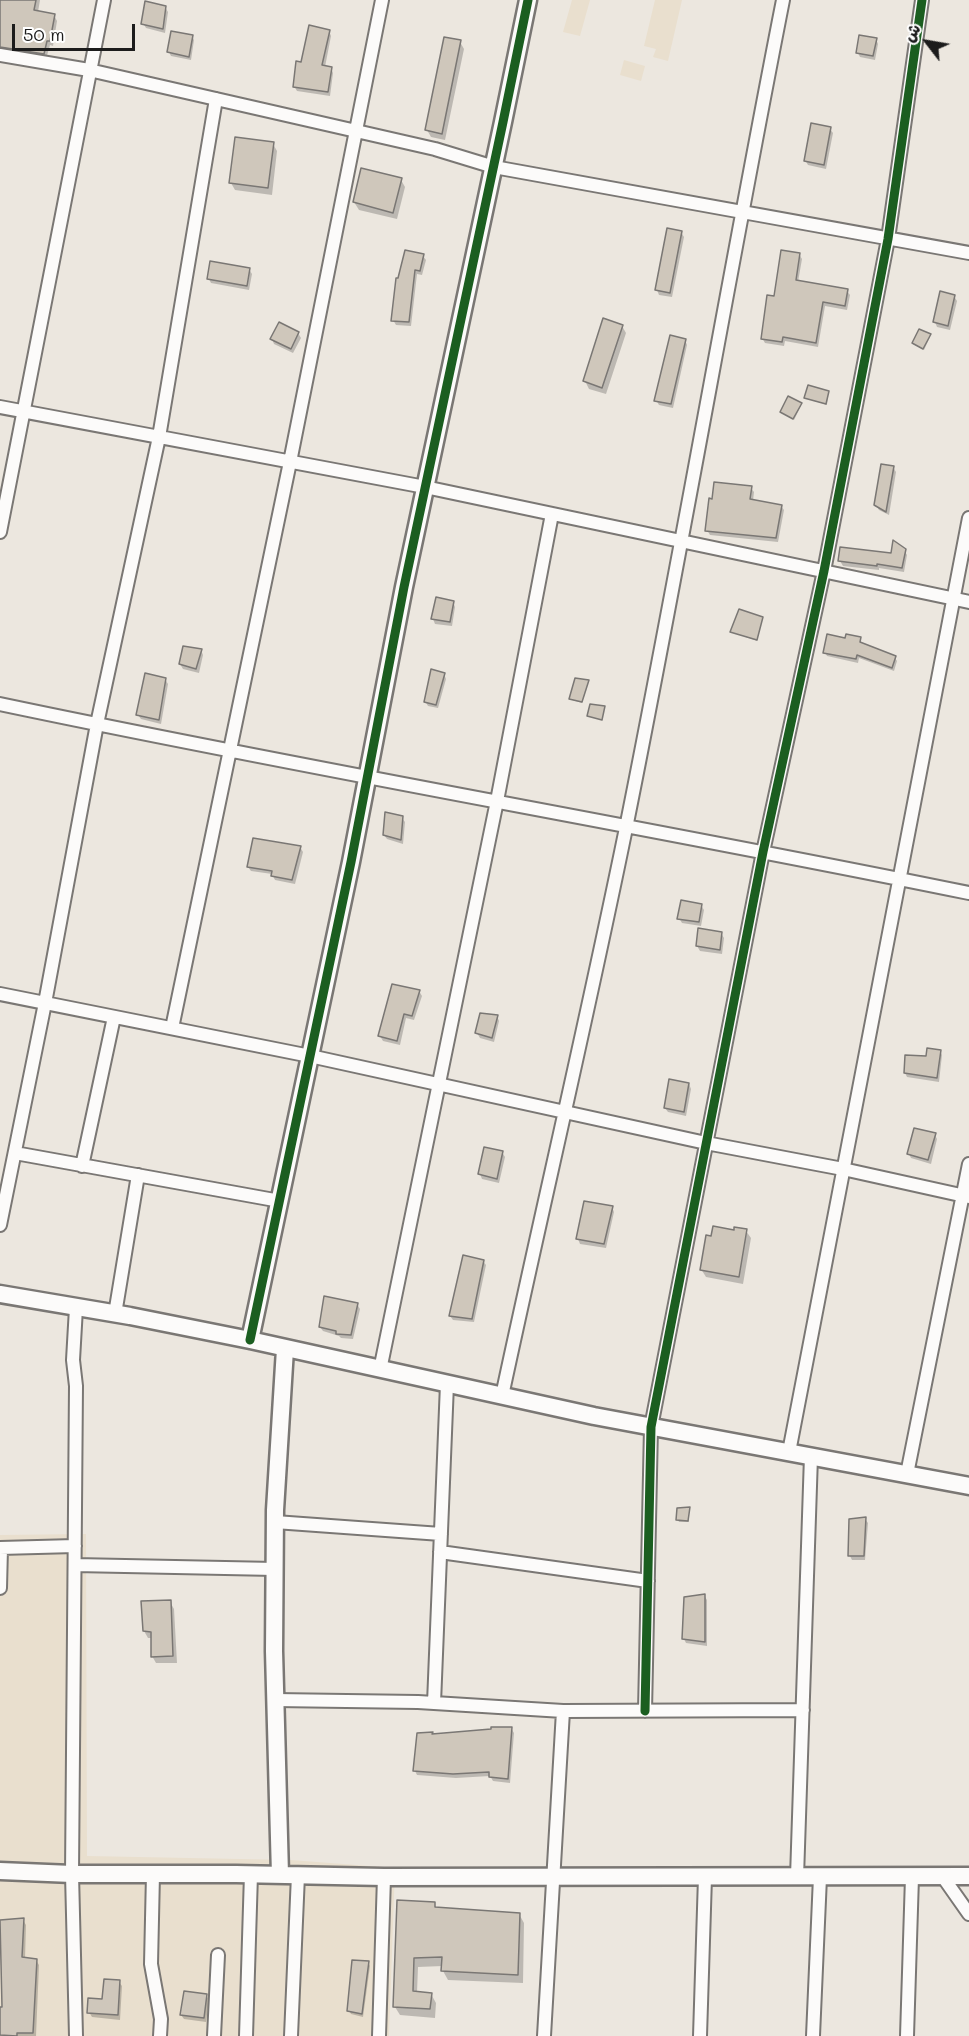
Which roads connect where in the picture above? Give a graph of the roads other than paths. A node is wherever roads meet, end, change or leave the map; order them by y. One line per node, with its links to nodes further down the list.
1 (104, 0): 7 (street)
2 (382, 0): 9 (street)
3 (528, 0): 10 (street)
4 (783, 0): 11 (street)
5 (922, 0): 12 (street)
6 (0, 55): 7 (street)
7 (89, 70): 8 (street); 15 (street)
8 (216, 99): 9 (street); 16 (street)
9 (355, 131): 10 (street); 17 (street)
10 (494, 167): 11 (street); 18 (street)
11 (741, 213): 12 (street); 22 (street)
12 (888, 239): 13 (street); 23 (street)
13 (969, 253)
14 (0, 407): 15 (street)
15 (25, 412): 16 (street); 21 (street)
16 (159, 437): 17 (street); 27 (street)
17 (290, 462): 18 (street); 28 (street)
18 (425, 487): 19 (street); 29 (street)
19 (552, 514): 22 (street); 30 (street)
20 (969, 518): 24 (street)
21 (0, 532)
22 (682, 541): 23 (street); 31 (street)
23 (824, 571): 24 (street); 32 (street)
24 (953, 598): 25 (street); 33 (street)
25 (969, 602)
26 (0, 704): 27 (street)
27 (98, 724): 28 (street); 36 (street)
28 (231, 750): 29 (street); 38 (street)
29 (367, 776): 30 (street); 39 (street)
30 (497, 801): 31 (street); 40 (street)
31 (626, 826): 32 (street); 41 (street)
32 (763, 852): 33 (street); 42 (street)
33 (899, 879): 34 (street); 46 (street)
34 (969, 893)
35 (0, 994): 36 (street)
36 (45, 1003): 37 (street); 43 (street)
37 (114, 1017): 38 (street); 45 (street)
38 (172, 1028): 39 (street)
39 (310, 1056): 40 (street); 49 (street)
40 (439, 1083): 41 (street); 56 (street)
41 (564, 1112): 42 (street); 58 (street)
42 (706, 1143): 46 (street); 59 (street)
43 (15, 1154): 45 (street); 50 (street)
44 (969, 1164): 48 (street)
45 (82, 1166): 47 (street)
46 (843, 1169): 48 (street); 60 (street)
47 (138, 1175): 49 (street); 53 (street)
48 (966, 1196): 62 (street)
49 (280, 1201): 54 (street)
50 (0, 1225)
51 (0, 1294): 52 (street)
52 (76, 1308): 53 (street); 66 (street)
53 (115, 1314): 54 (street)
54 (250, 1340): 55 (street)
55 (285, 1349): 56 (street); 64 (street)
56 (380, 1370): 57 (street)
57 (447, 1384): 58 (street); 65 (street)
58 (502, 1396): 59 (street)
59 (651, 1427): 60 (street); 71 (street)
60 (789, 1452): 61 (street)
61 (811, 1456): 62 (street); 75 (street)
62 (907, 1474): 63 (street)
63 (969, 1486)
64 (275, 1522): 65 (street); 70 (street)
65 (441, 1534): 68 (street)
66 (75, 1546): 67 (street); 69 (street)
67 (0, 1548): 72 (street)
68 (440, 1552): 71 (street); 74 (street)
69 (75, 1565): 70 (street); 79 (street)
70 (275, 1569): 73 (street)
71 (648, 1581): 77 (street)
72 (0, 1588)
73 (275, 1700): 74 (street); 82 (street)
74 (434, 1703): 76 (street)
75 (803, 1710): 77 (street); 88 (street)
76 (563, 1711): 77 (street); 84 (street)
77 (645, 1711)
78 (0, 1871): 79 (street)
79 (72, 1874): 80 (street); 94 (street)
80 (153, 1874): 81 (street); 95 (street)
81 (251, 1874): 82 (street); 97 (street)
82 (280, 1875): 83 (street)
83 (298, 1875): 86 (street); 98 (street)
84 (553, 1876): 86 (street); 87 (street); 100 (street)
85 (969, 1876): 91 (street)
86 (384, 1877): 99 (street)
87 (705, 1877): 88 (street); 101 (street)
88 (797, 1877): 89 (street)
89 (820, 1877): 90 (street); 102 (street)
90 (912, 1877): 91 (street); 103 (street)
91 (943, 1877): 92 (street)
92 (969, 1914)
93 (218, 1955): 96 (street)
94 (76, 2036)
95 (160, 2036)
96 (214, 2036)
97 (246, 2036)
98 (291, 2036)
99 (379, 2036)
100 (544, 2036)
101 (700, 2036)
102 (813, 2036)
103 (906, 2036)

